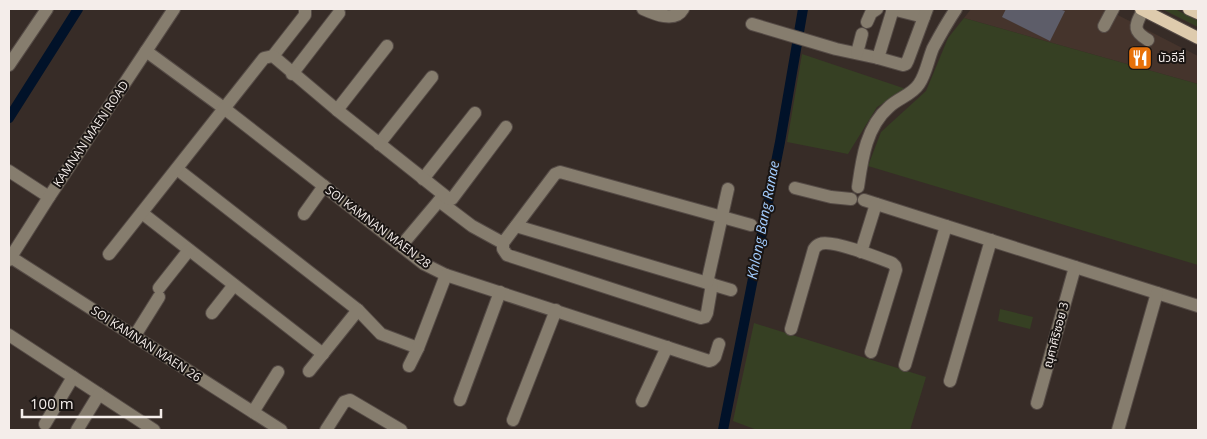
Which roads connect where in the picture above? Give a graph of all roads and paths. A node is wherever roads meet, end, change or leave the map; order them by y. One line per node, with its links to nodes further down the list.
1 (48, 9): 24 (street)
2 (174, 9): 20 (street, KAMNAN MAEN ROAD)
3 (305, 9): 22 (street)
4 (643, 9): 5 (street)
5 (683, 9)
6 (877, 9): 21 (street)
7 (893, 9): 13 (street); 23 (street)
8 (956, 9): 36 (street)
9 (1113, 9): 16 (street)
10 (1142, 9): 17 (main road); 18 (street)
11 (1189, 9): 14 (main road)
12 (339, 13): 25 (street)
13 (926, 13): 23 (street)
14 (1198, 14)
15 (752, 24): 21 (street)
16 (1104, 26)
17 (1198, 38)
18 (1148, 40)
19 (387, 46): 28 (street)
20 (146, 51): 27 (street, SOI KAMNAN MAEN 28); 39 (street, KAMNAN MAEN ROAD)
21 (857, 53): 23 (street)
22 (273, 56): 25 (street); 27 (street)
23 (878, 58)
24 (9, 65)
25 (292, 74): 28 (street)
26 (432, 77): 31 (street)
27 (225, 109): 32 (street); 35 (street, SOI KAMNAN MAEN 28)
28 (337, 110): 31 (street)
29 (474, 113): 34 (street)
30 (506, 127): 40 (street)
31 (379, 144): 34 (street)
32 (177, 169): 43 (street); 64 (street)
33 (9, 171): 39 (street)
34 (423, 179): 40 (street)
35 (324, 186): 44 (street); 51 (street, SOI KAMNAN MAEN 28)
36 (858, 187): 41 (street); 42 (street)
37 (795, 188): 41 (street)
38 (728, 189): 45 (street)
39 (49, 197): 55 (street, KAMNAN MAEN ROAD)
40 (441, 198): 50 (street); 51 (street)
41 (851, 200): 42 (street)
42 (870, 202): 48 (street); 53 (street)
43 (142, 213): 52 (street); 54 (street)
44 (304, 214)
45 (720, 216): 46 (street); 47 (street); 58 (street)
46 (751, 225)
47 (516, 226): 50 (street); 58 (street)
48 (946, 226): 49 (street); 75 (street)
49 (991, 240): 56 (street); 80 (street)
50 (503, 243): 58 (street)
51 (401, 246): 57 (street, SOI KAMNAN MAEN 28)
52 (189, 250): 59 (street); 68 (street)
53 (861, 252): 67 (street); 73 (street)
54 (110, 254)
55 (9, 258): 68 (street, SOI KAMNAN MAEN 26)
56 (1075, 267): 62 (street); 84 (street, ณุศาศิริซอย 3)
57 (446, 275): 61 (street, SOI KAMNAN MAEN 28); 72 (street)
58 (710, 284): 60 (street)
59 (234, 285): 66 (street); 74 (street)
60 (731, 290)
61 (500, 292): 65 (street, SOI KAMNAN MAEN 28); 82 (street)
62 (1157, 293): 63 (street); 93 (street)
63 (1198, 306)
64 (358, 310): 72 (street); 74 (street)
65 (556, 310): 71 (street, SOI KAMNAN MAEN 28); 86 (street)
66 (212, 313)
67 (791, 328)
68 (134, 337): 85 (street, SOI KAMNAN MAEN 26)
69 (10, 339): 79 (street)
70 (719, 344): 71 (street, SOI KAMNAN MAEN 28)
71 (667, 347): 83 (street)
72 (418, 348): 76 (street)
73 (871, 352)
74 (323, 354): 77 (street)
75 (905, 365)
76 (408, 366)
77 (309, 370)
78 (278, 372): 85 (street)
79 (73, 377): 81 (street); 87 (street)
80 (950, 381)
81 (99, 394): 88 (street); 89 (street)
82 (460, 400)
83 (642, 402)
84 (1037, 403)
85 (253, 412): 90 (street, SOI KAMNAN MAEN 26)
86 (513, 420)
87 (45, 424)
88 (77, 430)
89 (154, 430)
90 (281, 430)
91 (326, 430): 92 (street)
92 (401, 430)
93 (1118, 430)

